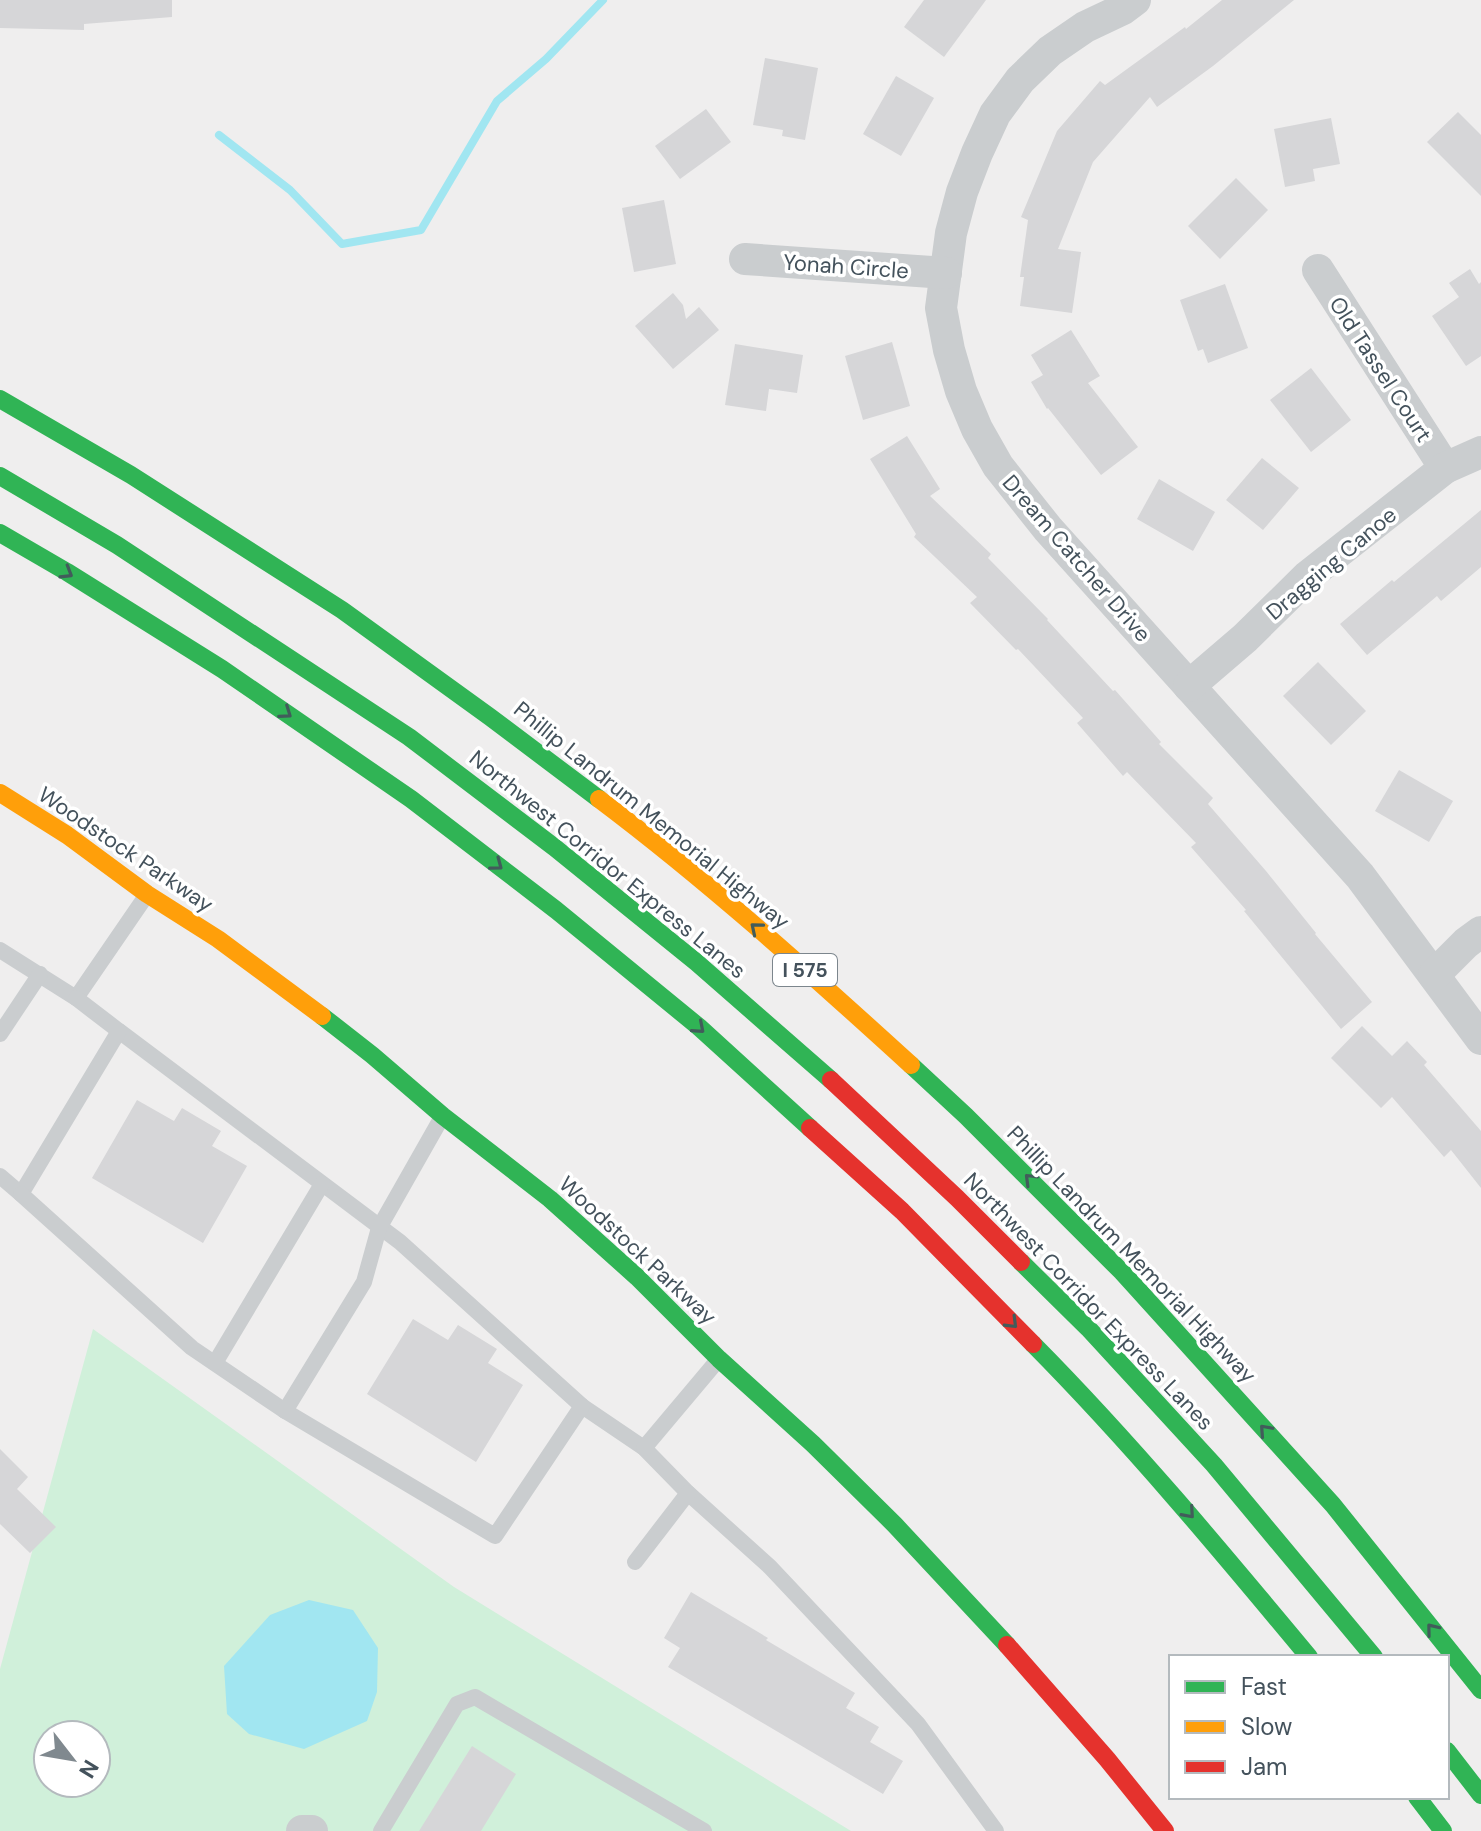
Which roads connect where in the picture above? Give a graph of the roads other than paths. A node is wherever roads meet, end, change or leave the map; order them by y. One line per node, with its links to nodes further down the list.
1 (1135, 0): 4 (street, Dream Catcher Drive)
2 (745, 259): 4 (street, Yonah Circle)
3 (1318, 270): 7 (street, Old Tassel Court)
4 (946, 273): 10 (street, Dream Catcher Drive)
5 (0, 399): 35 (main road, Phillip Landrum Memorial Highway / I 575, one-way to 5)
6 (1481, 452): 7 (street, Dragging Canoe)
7 (1445, 468): 10 (street, Dragging Canoe)
8 (0, 476): 34 (main road, Northwest Corridor Express Lanes)
9 (0, 533): 33 (main road, one-way to 33)
10 (1189, 686): 16 (street, Dream Catcher Drive)
11 (0, 793): 12 (main road, Woodstock Parkway)
12 (147, 894): 17 (lane); 21 (main road, Woodstock Parkway)
13 (1481, 932): 16 (street)
14 (0, 950): 15 (lane)
15 (40, 974): 17 (lane); 19 (lane)
16 (1434, 975): 20 (street, Dream Catcher Drive)
17 (76, 998): 18 (lane)
18 (119, 1031): 23 (lane); 24 (lane)
19 (0, 1034)
20 (1481, 1039)
21 (443, 1116): 25 (lane); 26 (main road, Woodstock Parkway)
22 (0, 1176): 24 (lane)
23 (322, 1184): 25 (lane); 27 (lane)
24 (21, 1194): 27 (lane)
25 (379, 1228): 28 (lane); 29 (lane)
26 (719, 1359): 30 (lane); 42 (main road, Woodstock Parkway)
27 (215, 1363): 29 (lane)
28 (582, 1406): 29 (lane); 30 (lane)
29 (285, 1411)
30 (644, 1448): 31 (lane)
31 (688, 1493): 32 (lane); 41 (lane)
32 (635, 1562)
33 (1307, 1655)
34 (1372, 1655)
35 (1481, 1690)
36 (1449, 1754): 37 (main road)
37 (1481, 1795)
38 (1419, 1799): 43 (main road)
39 (381, 1831): 40 (lane)
40 (704, 1831)
41 (996, 1831)
42 (1165, 1831)
43 (1443, 1831)

